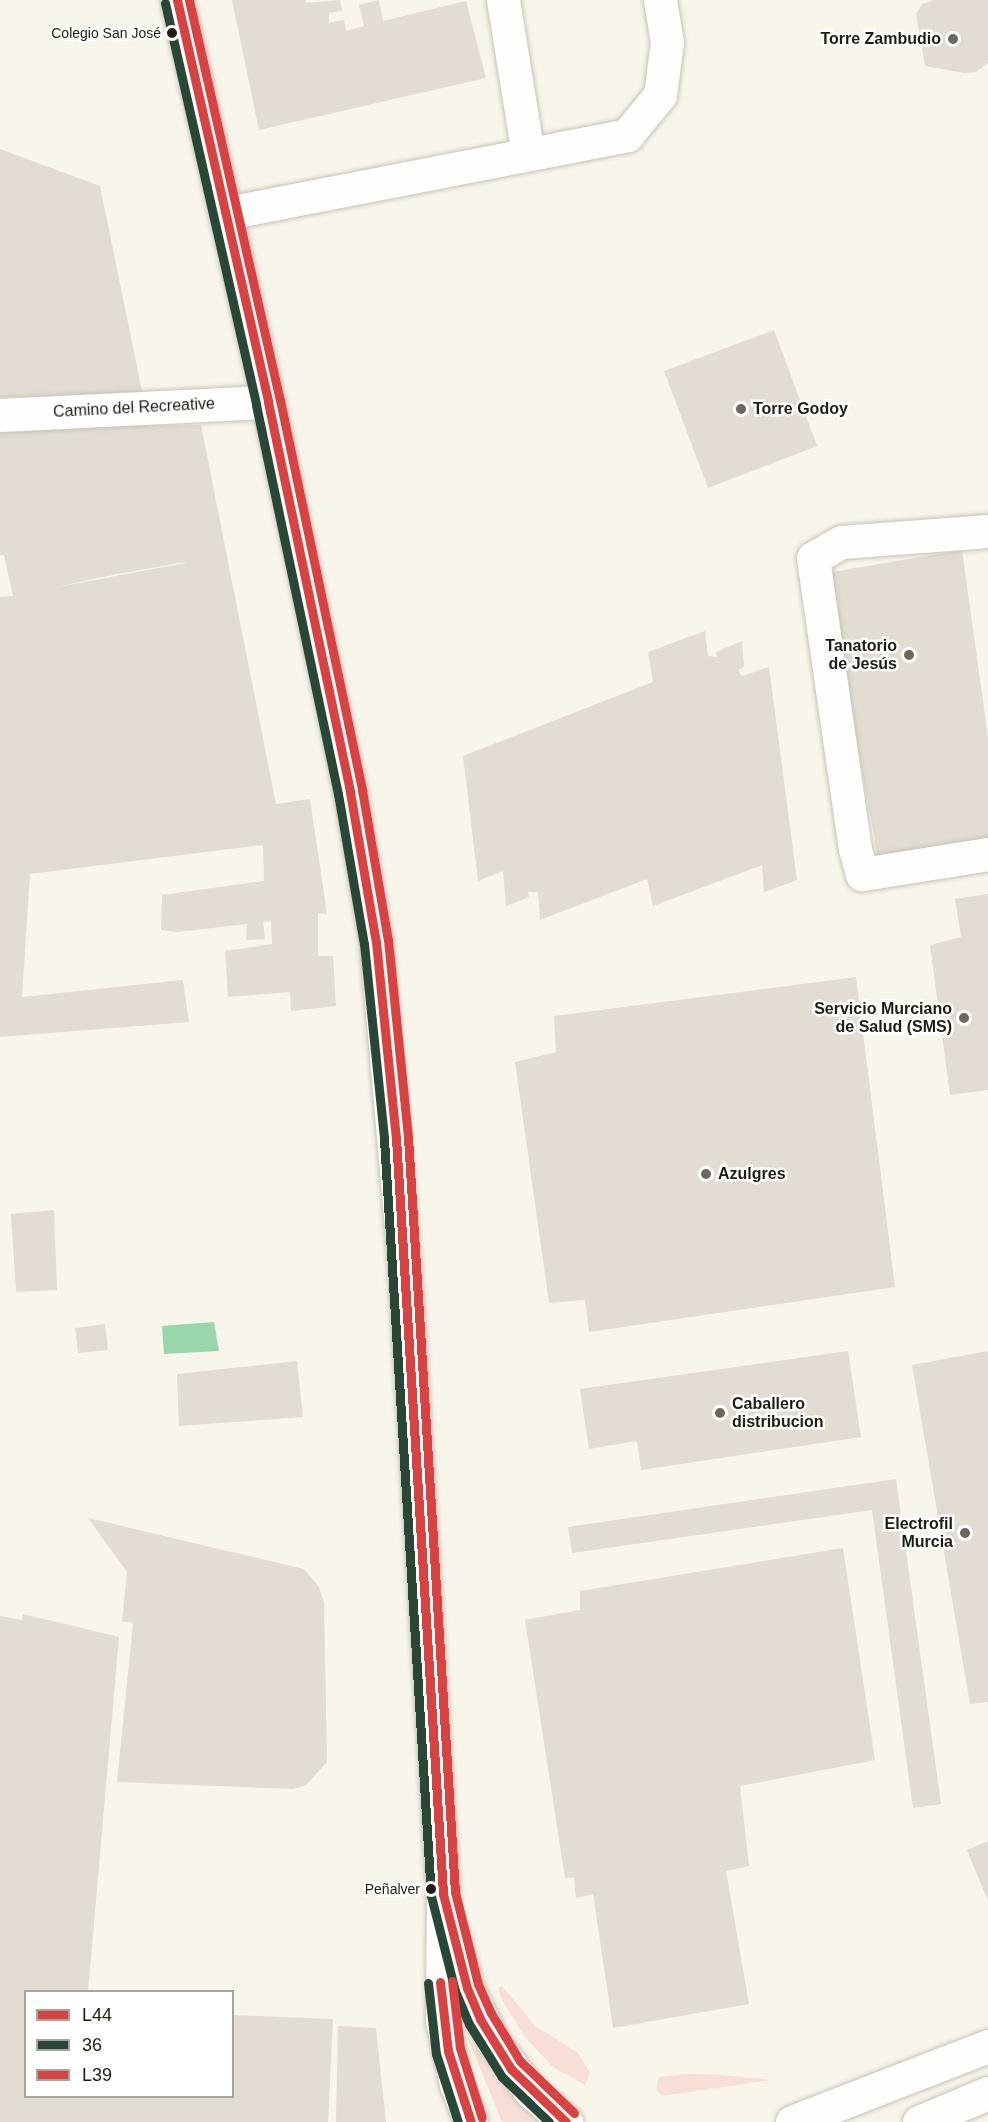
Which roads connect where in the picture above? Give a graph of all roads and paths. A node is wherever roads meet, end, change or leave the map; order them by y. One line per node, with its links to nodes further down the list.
1 (177, 0): 5 (main road)
2 (503, 0): 4 (main road)
3 (660, 0): 4 (main road)
4 (528, 154): 5 (main road)
5 (227, 213): 6 (main road)
6 (268, 402): 7 (main road, Camino del Recreative); 10 (main road)
7 (0, 415)
8 (988, 531): 9 (main road)
9 (988, 854)
10 (442, 1894): 13 (main road); 14 (main road)
11 (988, 2046): 15 (main road)
12 (988, 2093): 16 (main road)
13 (471, 2122)
14 (567, 2122)
15 (792, 2122)
16 (919, 2122)

